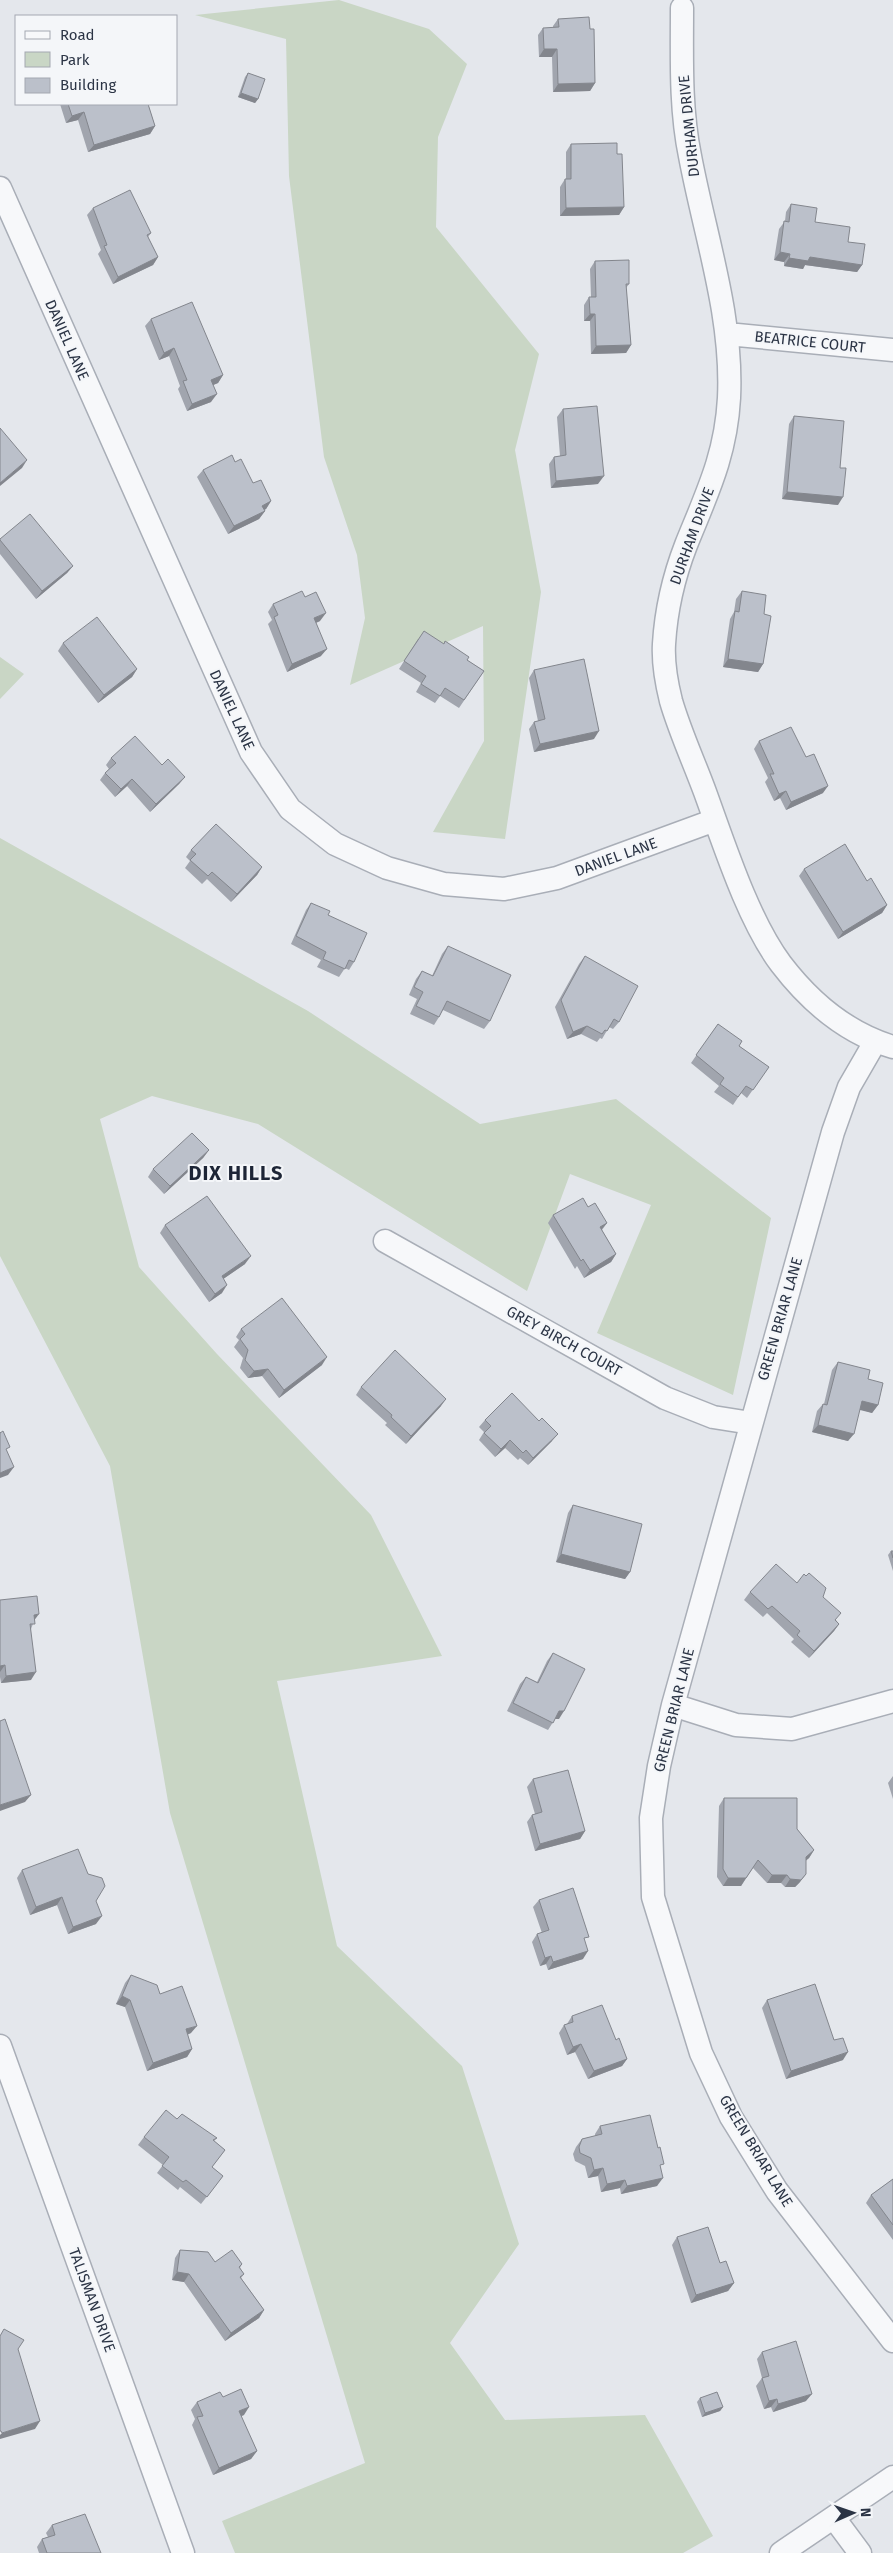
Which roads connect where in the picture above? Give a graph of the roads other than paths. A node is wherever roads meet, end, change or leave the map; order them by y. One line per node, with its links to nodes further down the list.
1 (682, 8): 3 (street, DURHAM DRIVE)
2 (0, 188): 5 (street, DANIEL LANE)
3 (727, 334): 4 (street, BEATRICE COURT); 5 (street, DURHAM DRIVE)
4 (893, 350)
5 (715, 820): 6 (street, DURHAM DRIVE)
6 (884, 1044): 8 (street, GREEN BRIAR LANE)
7 (385, 1241): 8 (street, GREY BIRCH COURT)
8 (750, 1423): 10 (street, GREEN BRIAR LANE)
9 (893, 1701): 10 (street)
10 (674, 1705): 12 (street, GREEN BRIAR LANE)
11 (0, 2046): 15 (street, TALISMAN DRIVE)
12 (893, 2341)
13 (893, 2477): 14 (street)
14 (834, 2518): 16 (street); 17 (street)
15 (183, 2553)
16 (781, 2553)
17 (860, 2553)

